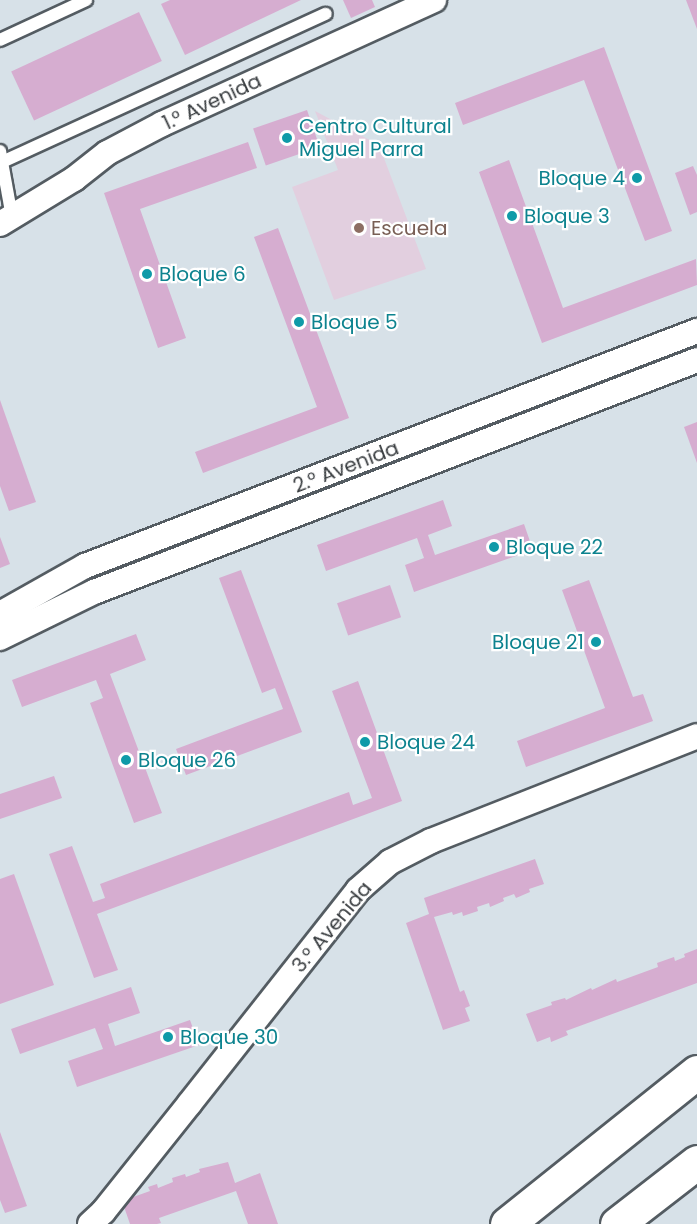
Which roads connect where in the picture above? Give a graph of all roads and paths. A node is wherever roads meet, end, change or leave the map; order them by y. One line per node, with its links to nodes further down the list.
1 (85, 0): 4 (lane)
2 (435, 0): 6 (street, 1.° Avenida)
3 (326, 14): 5 (lane)
4 (0, 40)
5 (1, 156): 6 (lane)
6 (6, 220)
7 (697, 331): 9 (street, 2.° Avenida)
8 (697, 360): 10 (street)
9 (0, 614)
10 (0, 638)
11 (697, 736): 14 (street, 3.° Avenida)
12 (697, 1072): 15 (main road)
13 (697, 1162): 16 (main road)
14 (90, 1224)
15 (507, 1224)
16 (617, 1224)

